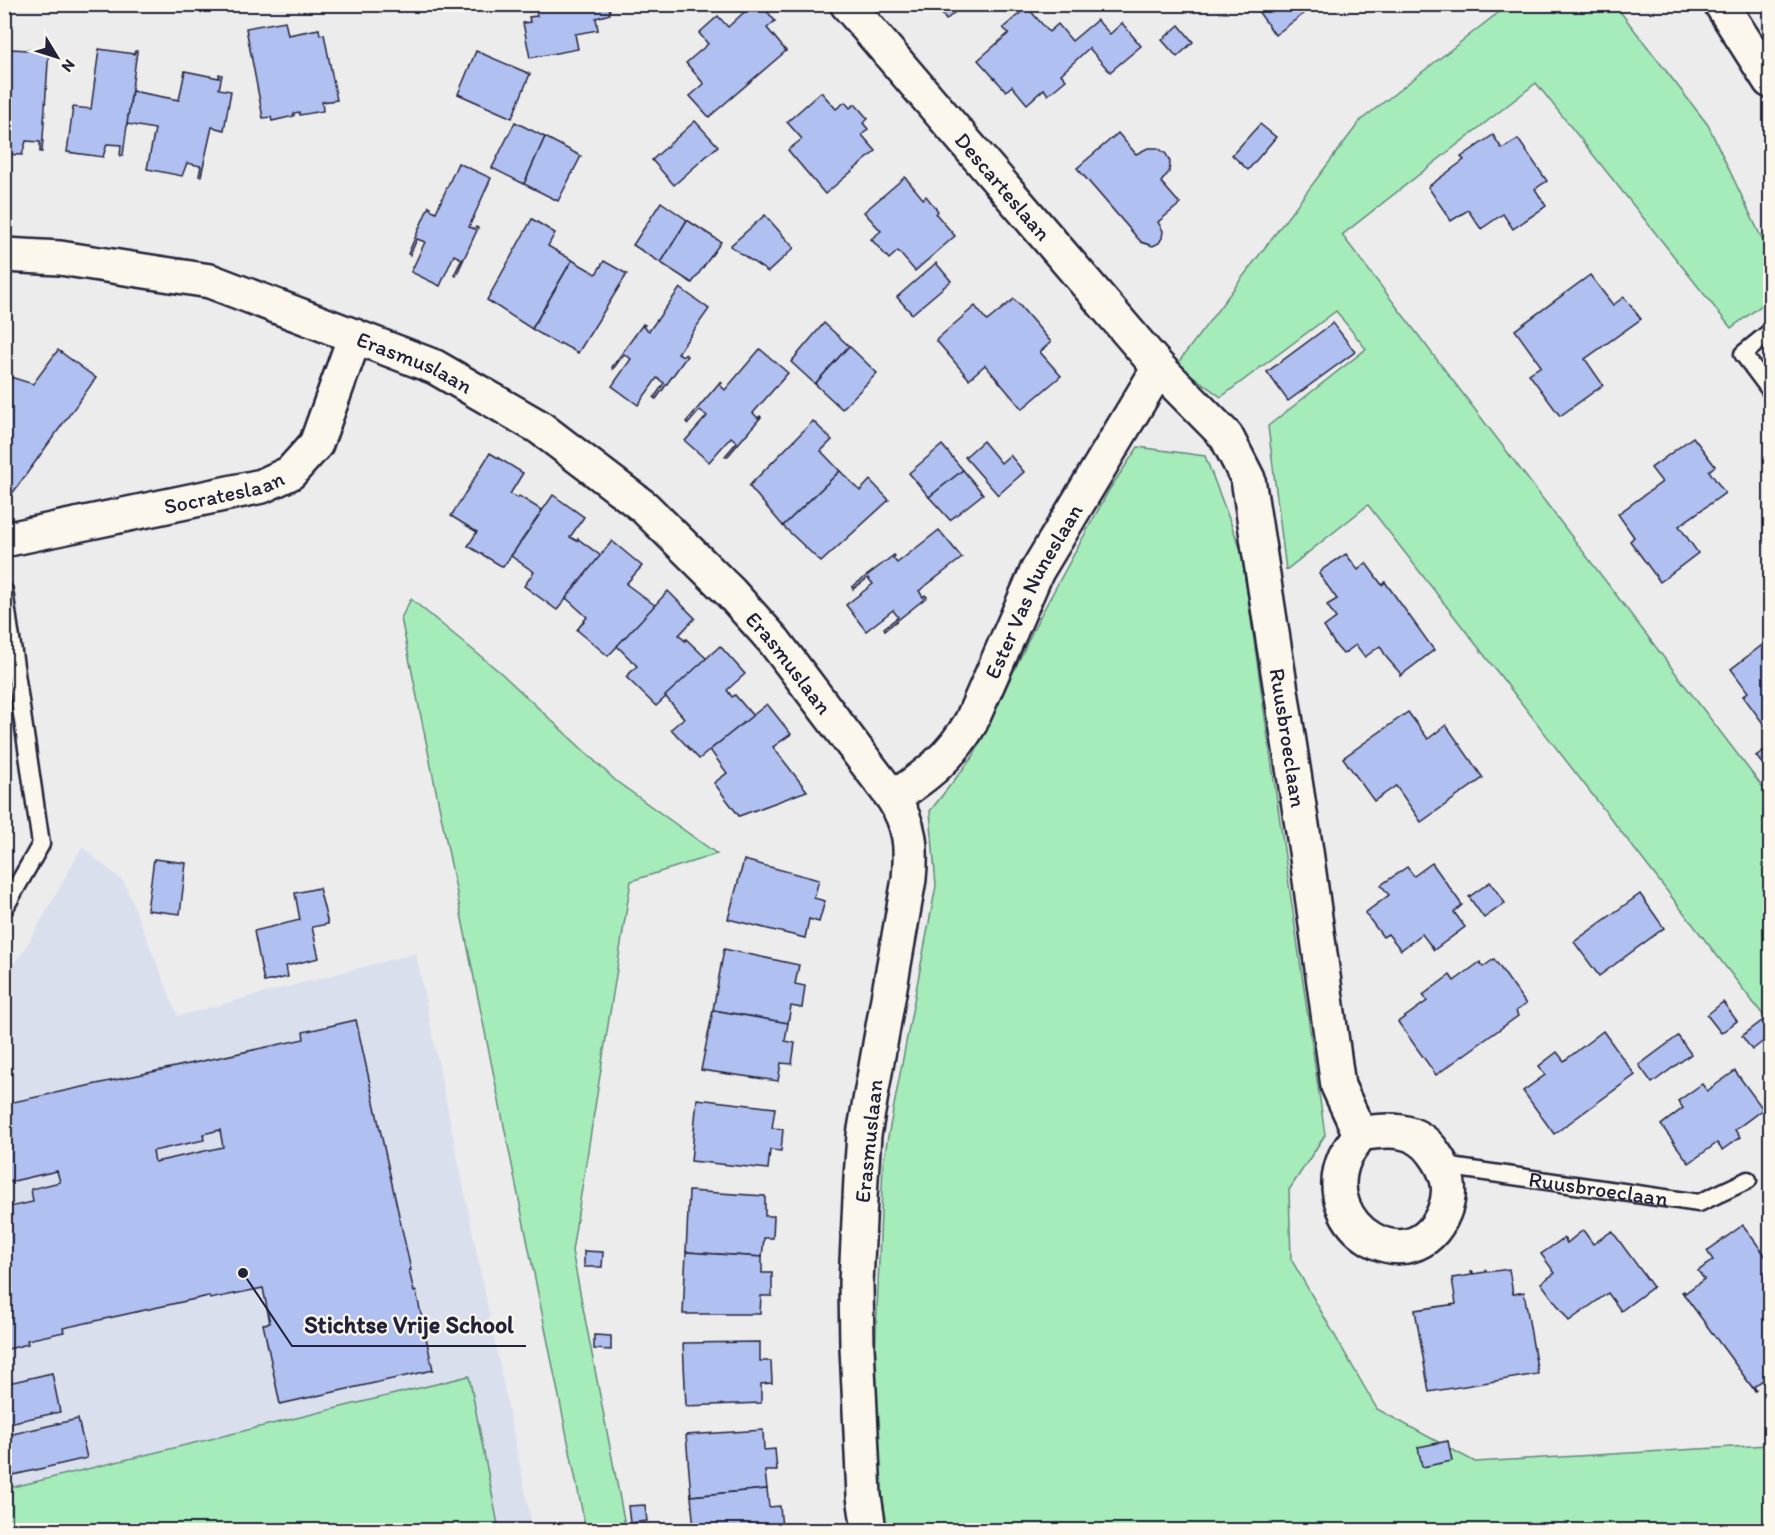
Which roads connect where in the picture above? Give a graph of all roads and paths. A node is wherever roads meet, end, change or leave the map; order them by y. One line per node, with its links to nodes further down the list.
1 (847, 4): 8 (street, Descarteslaan)
2 (1712, 4): 3 (street)
3 (1729, 17): 4 (street)
4 (1770, 81)
5 (4, 255): 7 (street, Erasmuslaan)
6 (1770, 332): 9 (lane)
7 (356, 336): 10 (street, Socrateslaan); 12 (street, Erasmuslaan)
8 (1159, 368): 12 (street, Ester Vas Nuneslaan); 14 (street, Ruusbroeclaan)
9 (1770, 390)
10 (4, 540)
11 (4, 591): 13 (lane)
12 (893, 798): 17 (street, Erasmuslaan)
13 (4, 909)
14 (1360, 1134): 15 (street); 15 (street)
15 (1444, 1166): 16 (lane, Ruusbroeclaan)
16 (1748, 1180)
17 (868, 1530)

